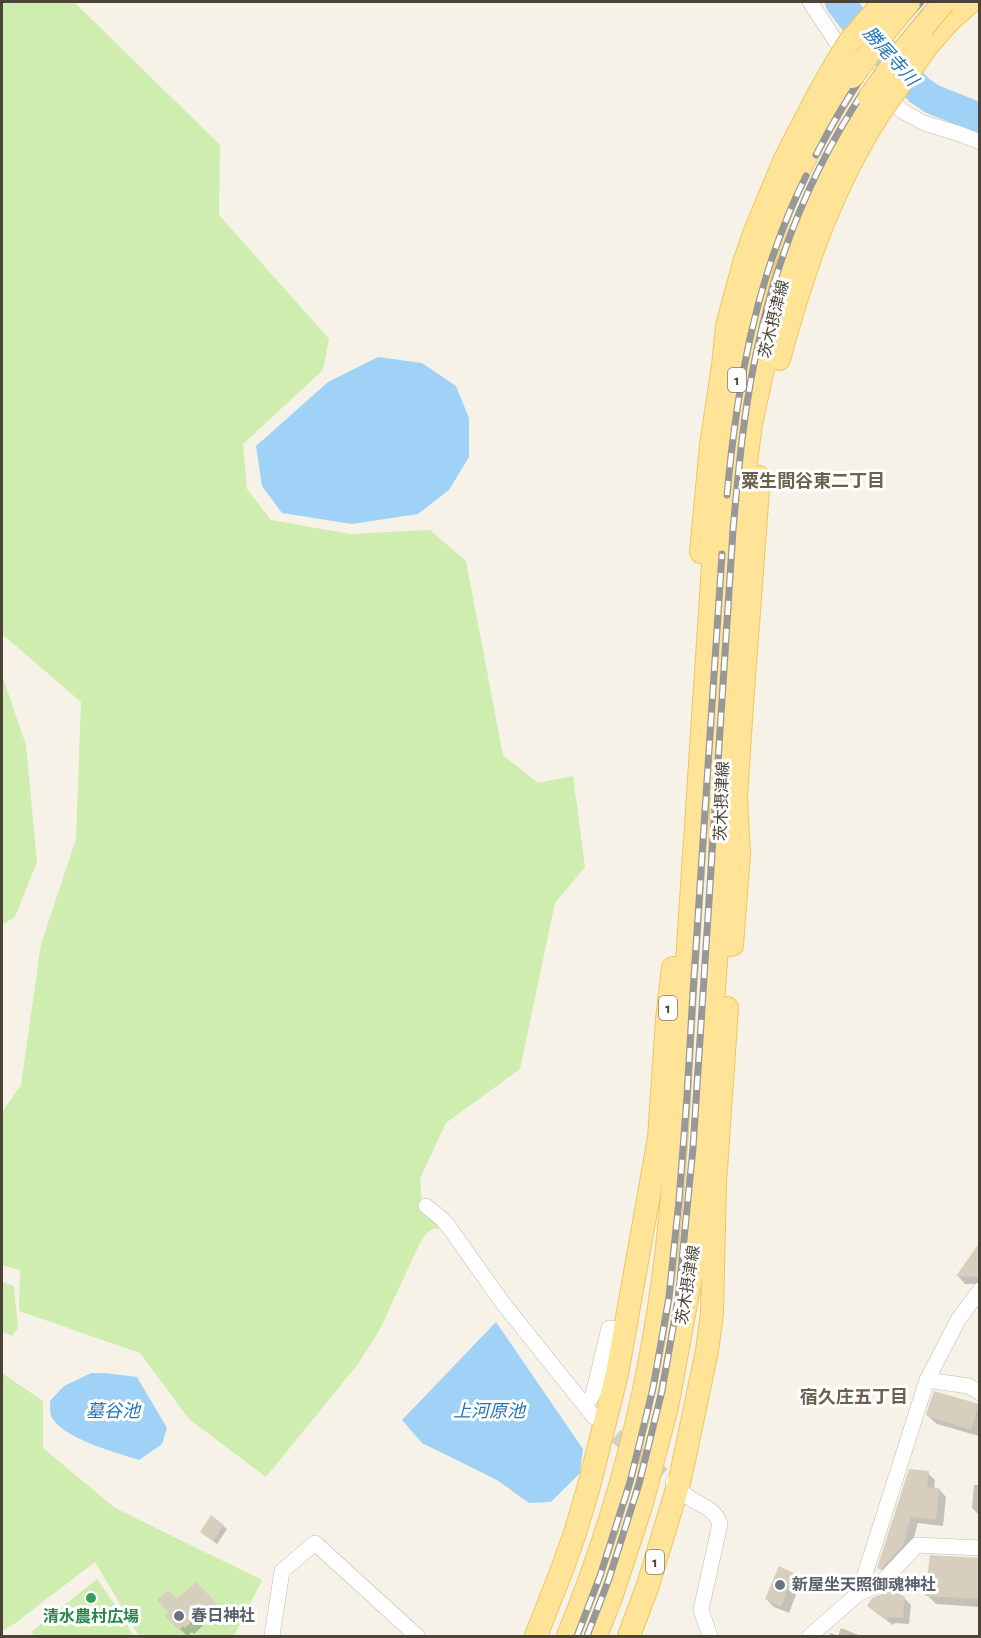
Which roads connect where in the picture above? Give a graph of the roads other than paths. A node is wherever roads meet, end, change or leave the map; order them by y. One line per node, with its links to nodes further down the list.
1 (810, 2): 8 (street)
2 (884, 2): 6 (main road, bridge)
3 (909, 2): 6 (main road, 茨木摂津線 / 1, bridge)
4 (944, 2): 7 (main road, 茨木摂津線 / 1, bridge)
5 (970, 2): 7 (main road, bridge)
6 (845, 68): 9 (main road); 10 (main road, 茨木摂津線 / 1)
7 (875, 105): 11 (main road, 1); 12 (main road, 茨木摂津線 / 1)
8 (980, 142)
9 (723, 366): 10 (main road); 16 (main road, 1)
10 (715, 535): 25 (main road, 茨木摂津線 / 1)
11 (742, 704): 12 (main road, 1); 14 (main road, 1)
12 (721, 850): 29 (main road, 茨木摂津線 / 1)
13 (426, 1206): 20 (street)
14 (708, 1283): 22 (main road, 1); 30 (main road, 1)
15 (980, 1290): 18 (street)
16 (628, 1305): 17 (main road, 1); 25 (main road, 1)
17 (625, 1330): 20 (street); 28 (main road, 1)
18 (927, 1380): 19 (street); 24 (street)
19 (980, 1393)
20 (584, 1404): 21 (street)
21 (594, 1417)
22 (675, 1484): 31 (main road, 1); 32 (street)
23 (980, 1548): 24 (street)
24 (860, 1593): 33 (street)
25 (570, 1632)
26 (272, 1636): 27 (street)
27 (417, 1636)
28 (536, 1636)
29 (596, 1636)
30 (610, 1636)
31 (629, 1636)
32 (710, 1636)
33 (810, 1636)

